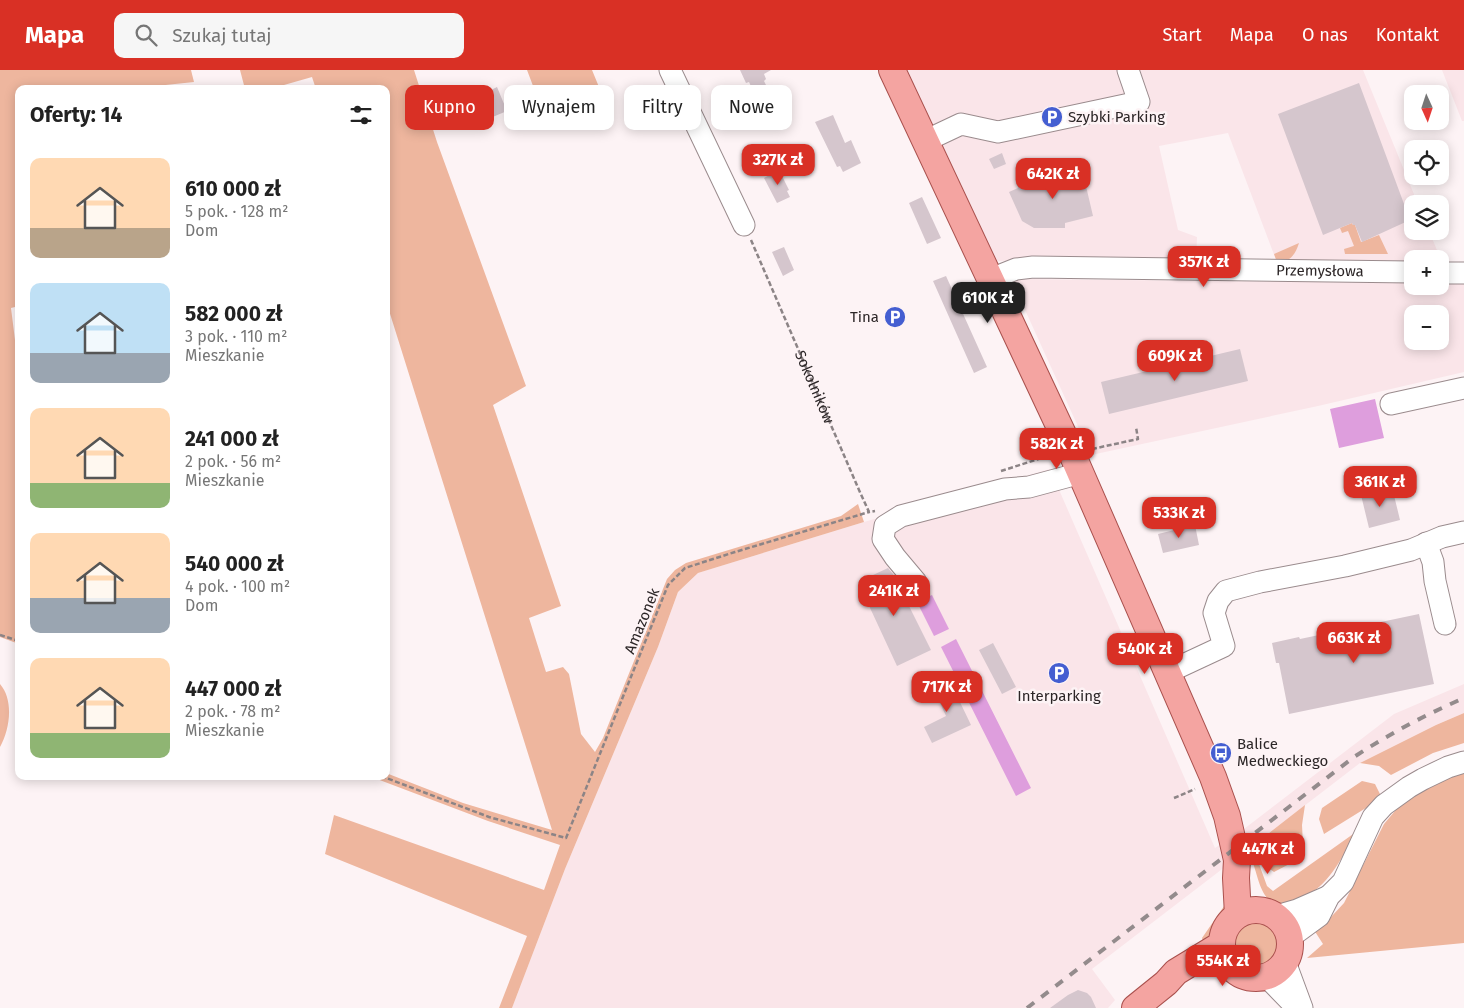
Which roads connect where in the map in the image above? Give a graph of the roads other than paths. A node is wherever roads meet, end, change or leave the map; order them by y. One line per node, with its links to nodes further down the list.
1 (670, 70): 5 (street)
2 (892, 70): 4 (main road)
3 (1128, 70): 4 (street)
4 (925, 141): 9 (main road)
5 (744, 225)
6 (1404, 272): 9 (street, Przemysłowa)
7 (1449, 273): 8 (street)
8 (1464, 273)
9 (990, 279): 12 (main road)
10 (1464, 388): 11 (street)
11 (1391, 404)
12 (1078, 458): 15 (street); 17 (main road)
13 (1464, 532): 14 (street)
14 (1426, 543): 16 (street); 17 (street)
15 (916, 582)
16 (1445, 624)
17 (1165, 670): 19 (main road)
18 (1464, 762): 19 (street)
19 (1269, 936): 20 (main road); 20 (main road); 22 (street); 23 (street)
20 (1226, 954): 21 (main road)
21 (1135, 1008)
22 (1298, 1008)
23 (1302, 1008)

